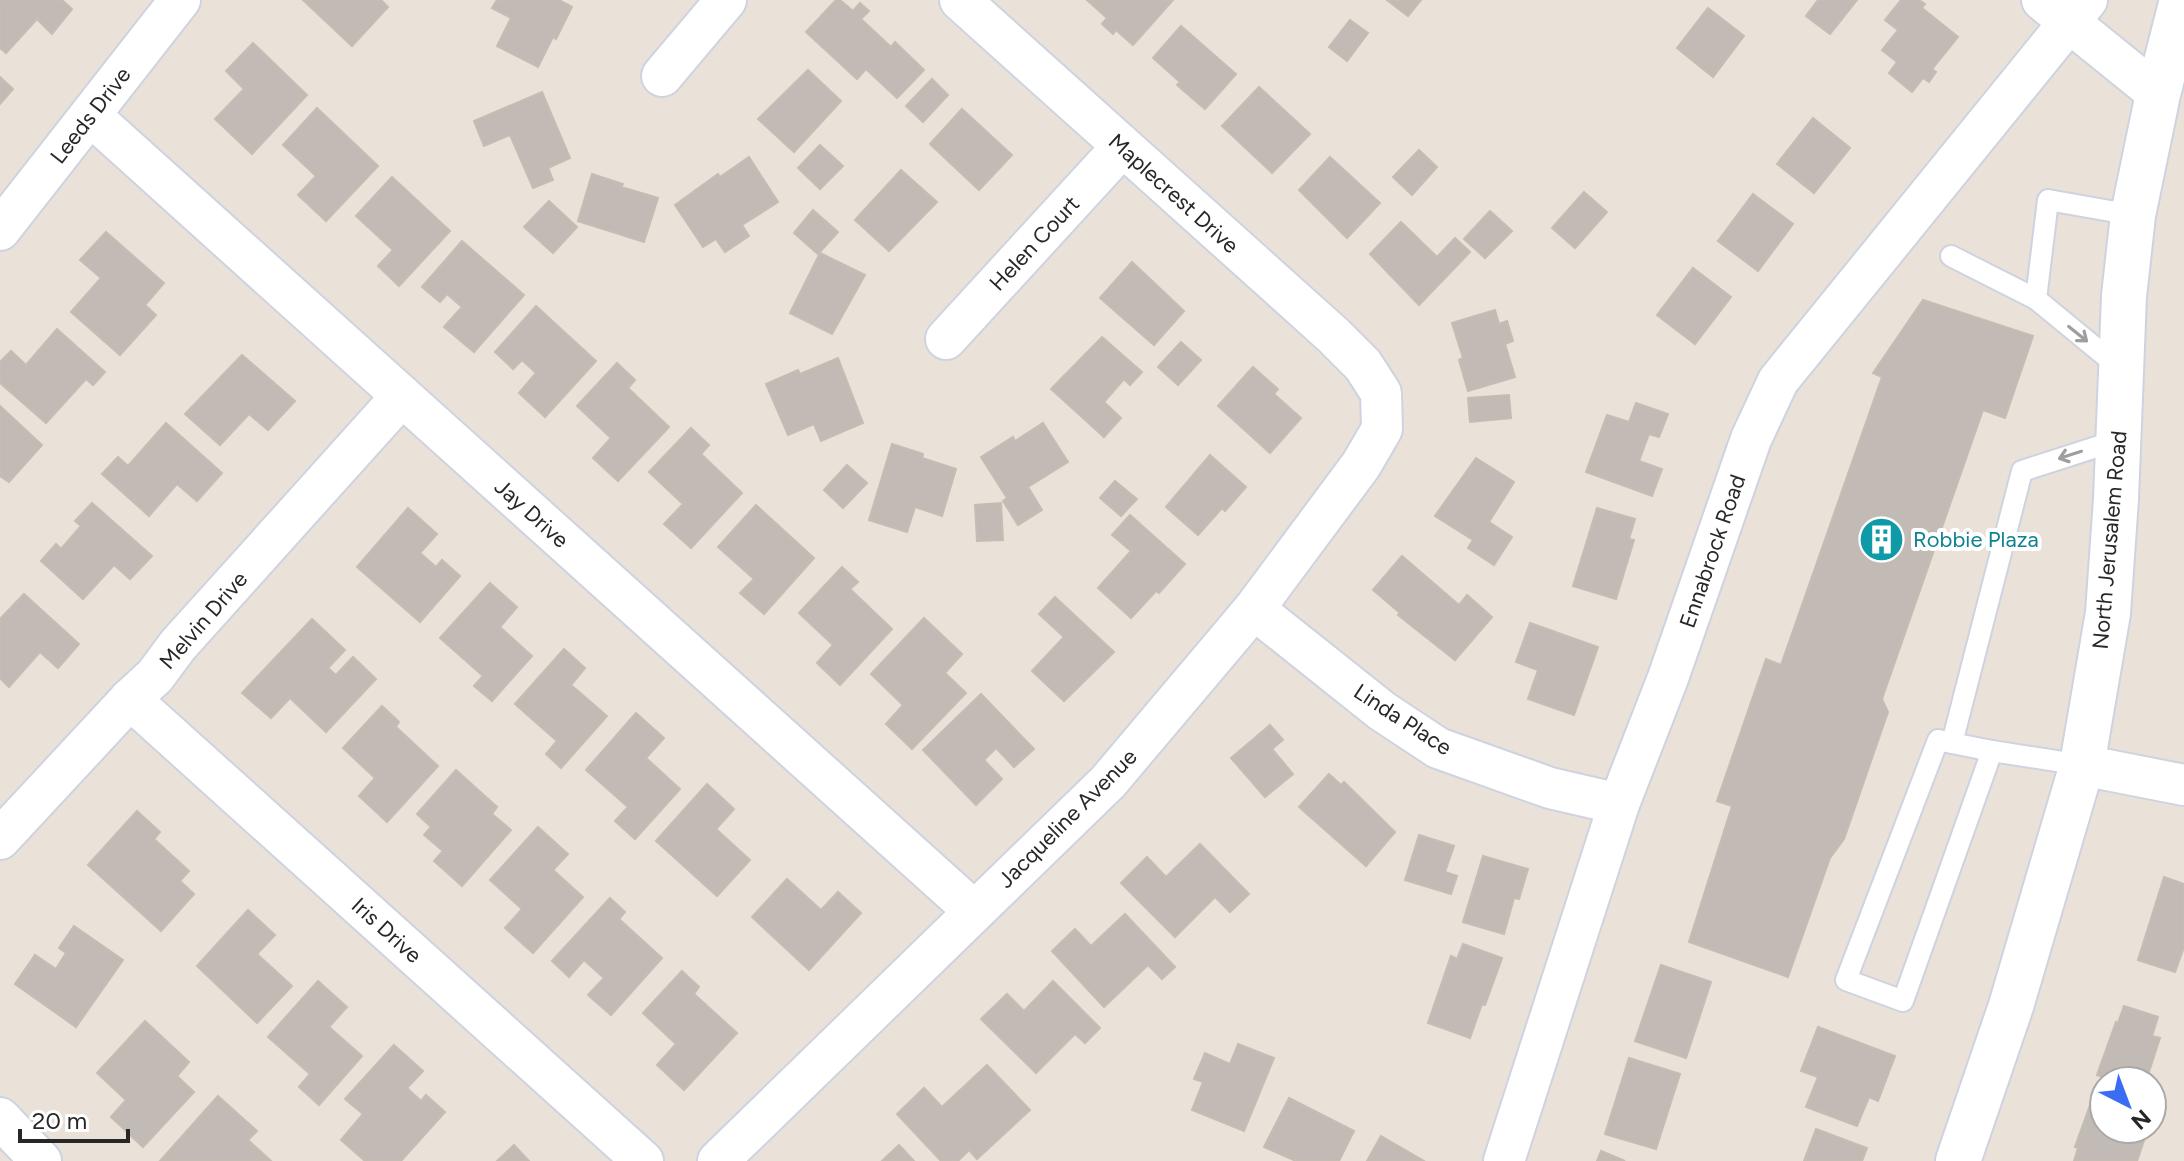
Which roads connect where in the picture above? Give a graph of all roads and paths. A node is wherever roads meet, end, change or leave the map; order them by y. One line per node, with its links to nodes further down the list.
1 (180, 0): 8 (street, Leeds Drive)
2 (726, 0): 6 (street)
3 (960, 0): 9 (street, Maplecrest Drive)
4 (2182, 0): 7 (main road, North Jerusalem Road)
5 (2066, 7): 7 (street, Ennabrock Road); 25 (street, Ennabrock Road)
6 (662, 76)
7 (2158, 94): 10 (main road, North Jerusalem Road)
8 (91, 116): 11 (street, Leeds Drive); 17 (street, Jay Drive)
9 (1122, 147): 14 (street, Helen Court); 16 (street, Maplecrest Drive)
10 (2133, 215): 13 (lane); 15 (main road, North Jerusalem Road)
11 (0, 230)
12 (1951, 256): 13 (lane)
13 (2036, 299): 15 (lane, one-way to 15)
14 (946, 339)
15 (2120, 368): 18 (main road, North Jerusalem Road)
16 (1381, 393): 19 (street, Jacqueline Avenue)
17 (402, 396): 20 (street, Melvin Drive); 27 (street, Jay Drive)
18 (2118, 440): 21 (lane, one-way to 21); 23 (main road, North Jerusalem Road)
19 (1254, 609): 25 (street, Linda Place); 27 (street, Jacqueline Avenue)
20 (130, 699): 26 (street, Melvin Drive); 30 (street, Iris Drive)
21 (1952, 743): 22 (lane); 22 (lane)
22 (1992, 751): 23 (lane)
23 (2082, 765): 24 (street); 33 (main road, North Jerusalem Road)
24 (2184, 785)
25 (1619, 804): 32 (street, Ennabrock Road)
26 (0, 839)
27 (974, 911): 31 (street, Jacqueline Avenue)
28 (0, 1118): 29 (street)
29 (41, 1161)
30 (643, 1161)
31 (718, 1161)
32 (1504, 1161)
33 (1958, 1161)

